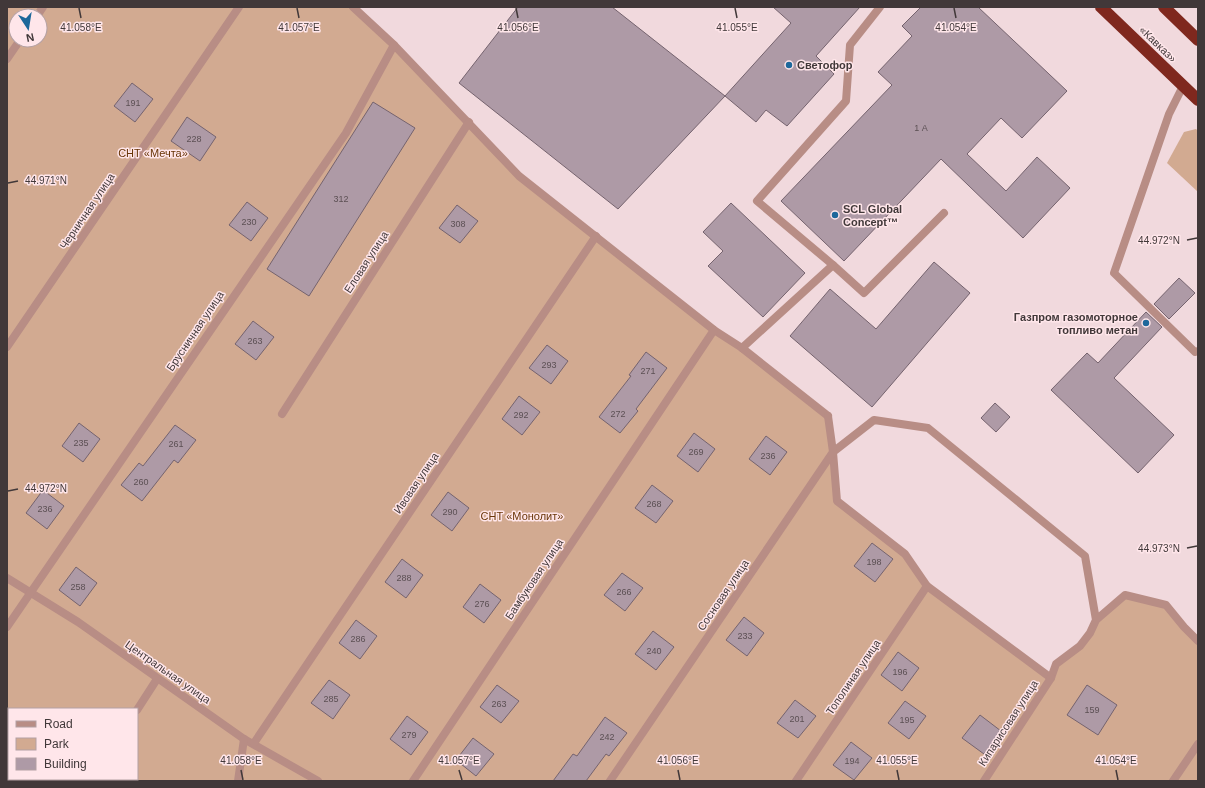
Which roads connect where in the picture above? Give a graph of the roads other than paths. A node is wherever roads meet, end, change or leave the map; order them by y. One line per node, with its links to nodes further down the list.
1 (239, 7): 17 (street, Черничная улица)
2 (353, 7): 7 (street)
3 (880, 7): 15 (street)
4 (1101, 7): 10 (highway, «Кавказ»)
5 (1164, 7): 6 (highway)
6 (1198, 40)
7 (394, 45): 12 (street); 24 (street, Брусничная улица)
8 (15, 48): 9 (street)
9 (7, 59)
10 (1183, 86): 11 (highway, «Кавказ»); 19 (street)
11 (1198, 100)
12 (469, 122): 14 (street); 20 (street, Еловая улица)
13 (944, 213): 15 (street)
14 (596, 236): 16 (street); 32 (street, Ивовая улица)
15 (833, 265): 18 (street)
16 (714, 330): 18 (street); 36 (street, Бамбуковая улица)
17 (7, 347)
18 (742, 348): 21 (street)
19 (1198, 351)
20 (282, 414)
21 (833, 452): 23 (street); 25 (street, Сосновая улица); 37 (street, Сосновая улица)
22 (7, 578): 24 (street, Центральная улица)
23 (927, 586): 28 (street); 38 (street, Тополиная улица)
24 (30, 593): 26 (street, Брусничная улица); 29 (street, Центральная улица)
25 (1096, 620): 27 (street); 28 (street, Кипарисовая улица)
26 (7, 627)
27 (1198, 641)
28 (1051, 678): 39 (street, Кипарисовая улица)
29 (157, 679): 30 (street); 31 (street, Центральная улица)
30 (138, 708)
31 (244, 739): 32 (street, Центральная улица); 34 (street)
32 (254, 744): 35 (street, Центральная улица)
33 (1198, 744): 40 (street)
34 (238, 781)
35 (318, 781)
36 (413, 781)
37 (610, 781)
38 (796, 781)
39 (984, 781)
40 (1172, 781)

